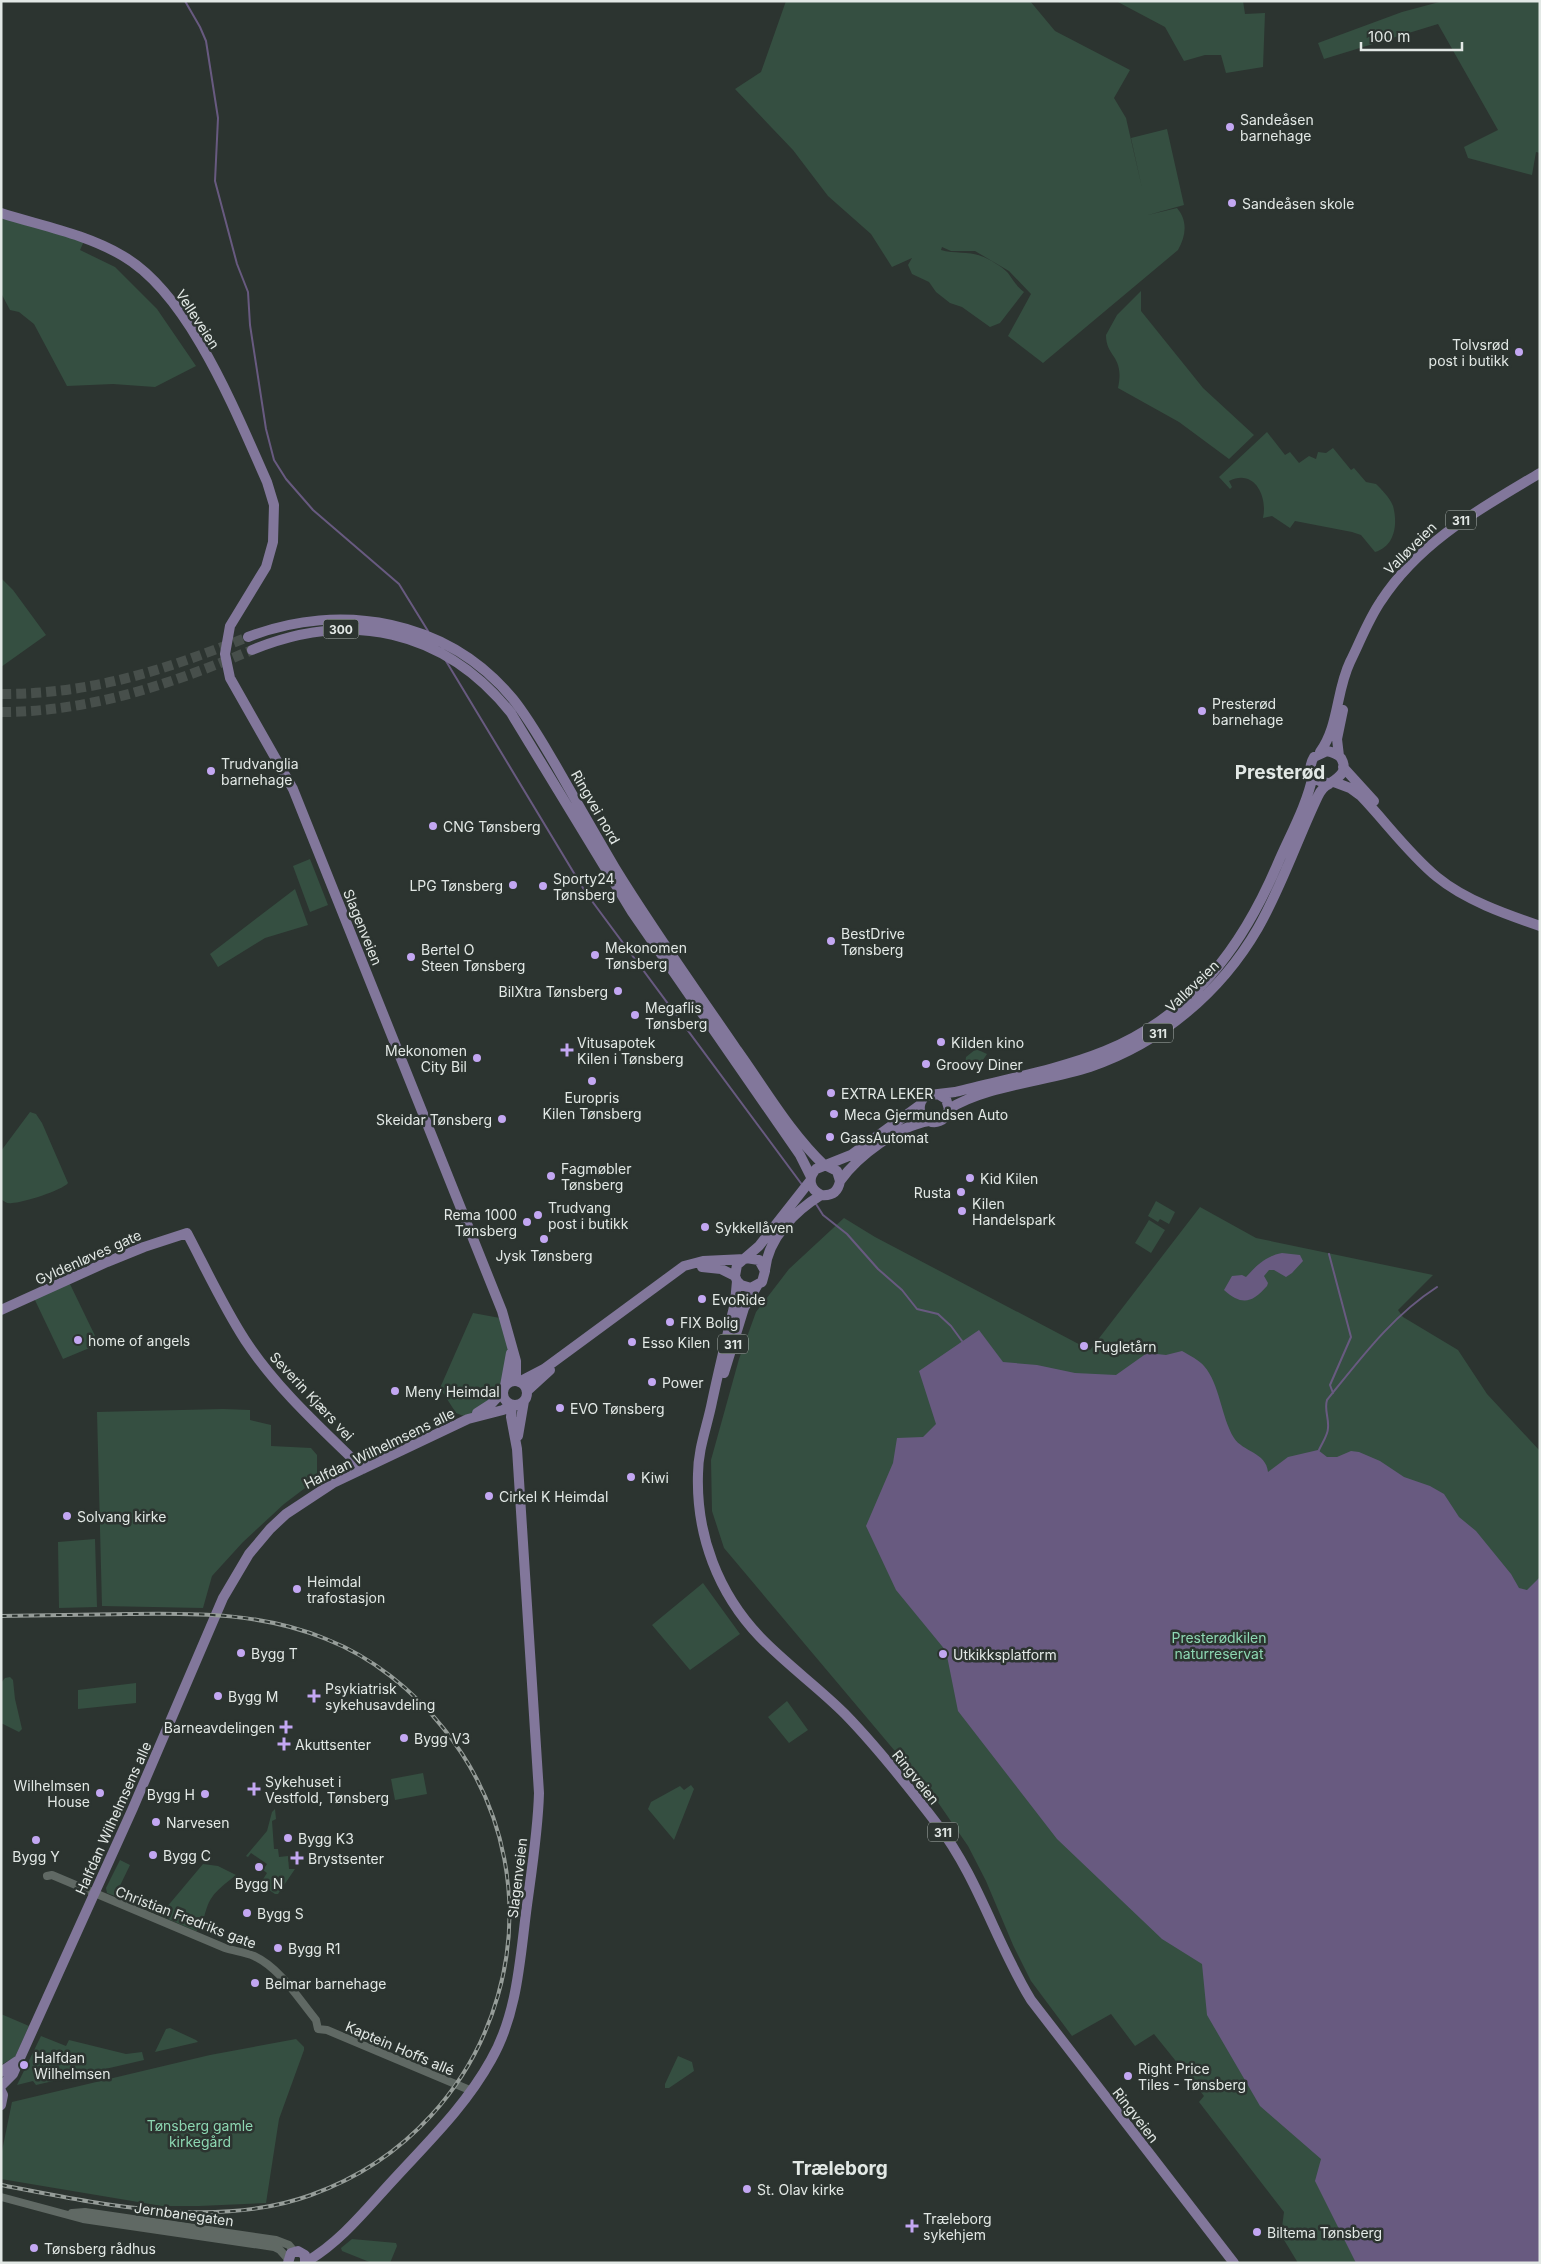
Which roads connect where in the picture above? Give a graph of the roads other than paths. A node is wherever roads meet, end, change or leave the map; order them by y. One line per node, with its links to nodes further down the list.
1 (1, 213): 3 (main road, Velleveien)
2 (1540, 472): 7 (main road, Valløveien / 311)
3 (275, 532): 29 (main road, Slagenveien)
4 (248, 637): 5 (main road, Ringvei nord / 300)
5 (435, 644): 6 (main road, Ringvei nord / 300); 19 (main road, Ringvei nord / 300); 21 (main road, Ringvei nord / 300)
6 (252, 650)
7 (1355, 654): 8 (main road, Valløveien / 311); 9 (main road, Valløveien / 311)
8 (1320, 752): 9 (main road); 11 (main road, 311)
9 (1339, 756): 10 (main road, 311)
10 (1343, 767): 12 (main road, 311); 13 (main road)
11 (1313, 775): 12 (main road); 15 (main road, Valløveien / 311)
12 (1332, 783): 13 (main road); 17 (main road, Valløveien / 311)
13 (1386, 821): 14 (main road)
14 (1540, 926)
15 (938, 1094): 16 (main road, Valløveien / 311); 17 (main road)
16 (920, 1105): 18 (main road); 19 (main road, Valløveien / 311)
17 (949, 1109): 18 (main road, Valløveien / 311)
18 (929, 1121): 20 (main road, Valløveien / 311)
19 (826, 1166): 20 (main road); 21 (main road, Valløveien / 311)
20 (840, 1182): 22 (main road, Valløveien / 311)
21 (808, 1184): 22 (main road); 24 (main road, Valløveien)
22 (816, 1199): 25 (main road, Valløveien / 311)
23 (187, 1233): 28 (main road, Gyldenløves gate); 37 (main road, Severin Kjærs vei)
24 (745, 1258): 25 (main road); 26 (main road, Ringveien / 311); 30 (main road)
25 (765, 1271): 27 (main road, Ringveien / 311)
26 (736, 1278): 27 (main road); 32 (main road); 33 (main road, Ringveien / 311)
27 (757, 1286): 33 (main road, Ringveien / 311)
28 (1, 1310)
29 (512, 1342): 30 (main road, Slagenveien); 31 (main road, Slagenveien)
30 (518, 1382): 31 (main road); 32 (main road)
31 (504, 1389): 34 (main road); 35 (main road, Halfdan Wilhelmsens alle)
32 (525, 1396): 34 (main road); 36 (main road, Slagenveien)
33 (712, 1402): 49 (main road, Ringveien / 311)
34 (511, 1405): 35 (main road, Halfdan Wilhelmsens alle); 36 (main road, Slagenveien)
35 (468, 1419): 37 (main road, Halfdan Wilhelmsens alle)
36 (517, 1449): 45 (main road, Slagenveien)
37 (363, 1469): 39 (main road, Halfdan Wilhelmsens alle)
38 (47, 1876): 39 (street, Christian Fredriks gate)
39 (94, 1894): 40 (street, Christian Fredriks gate); 41 (main road, Halfdan Wilhelmsens alle)
40 (318, 2028): 45 (street, Kaptein Hoffs allé)
41 (20, 2058): 42 (main road, Halfdan Wilhelmsens alle); 43 (main road, Halfdan Wilhelmsens alle)
42 (1, 2072)
43 (1, 2086)
44 (1, 2091): 46 (main road)
45 (472, 2091): 48 (main road, Slagenveien)
46 (1, 2105)
47 (1, 2197): 48 (street, Jernbanegaten)
48 (295, 2259)
49 (1234, 2263)

